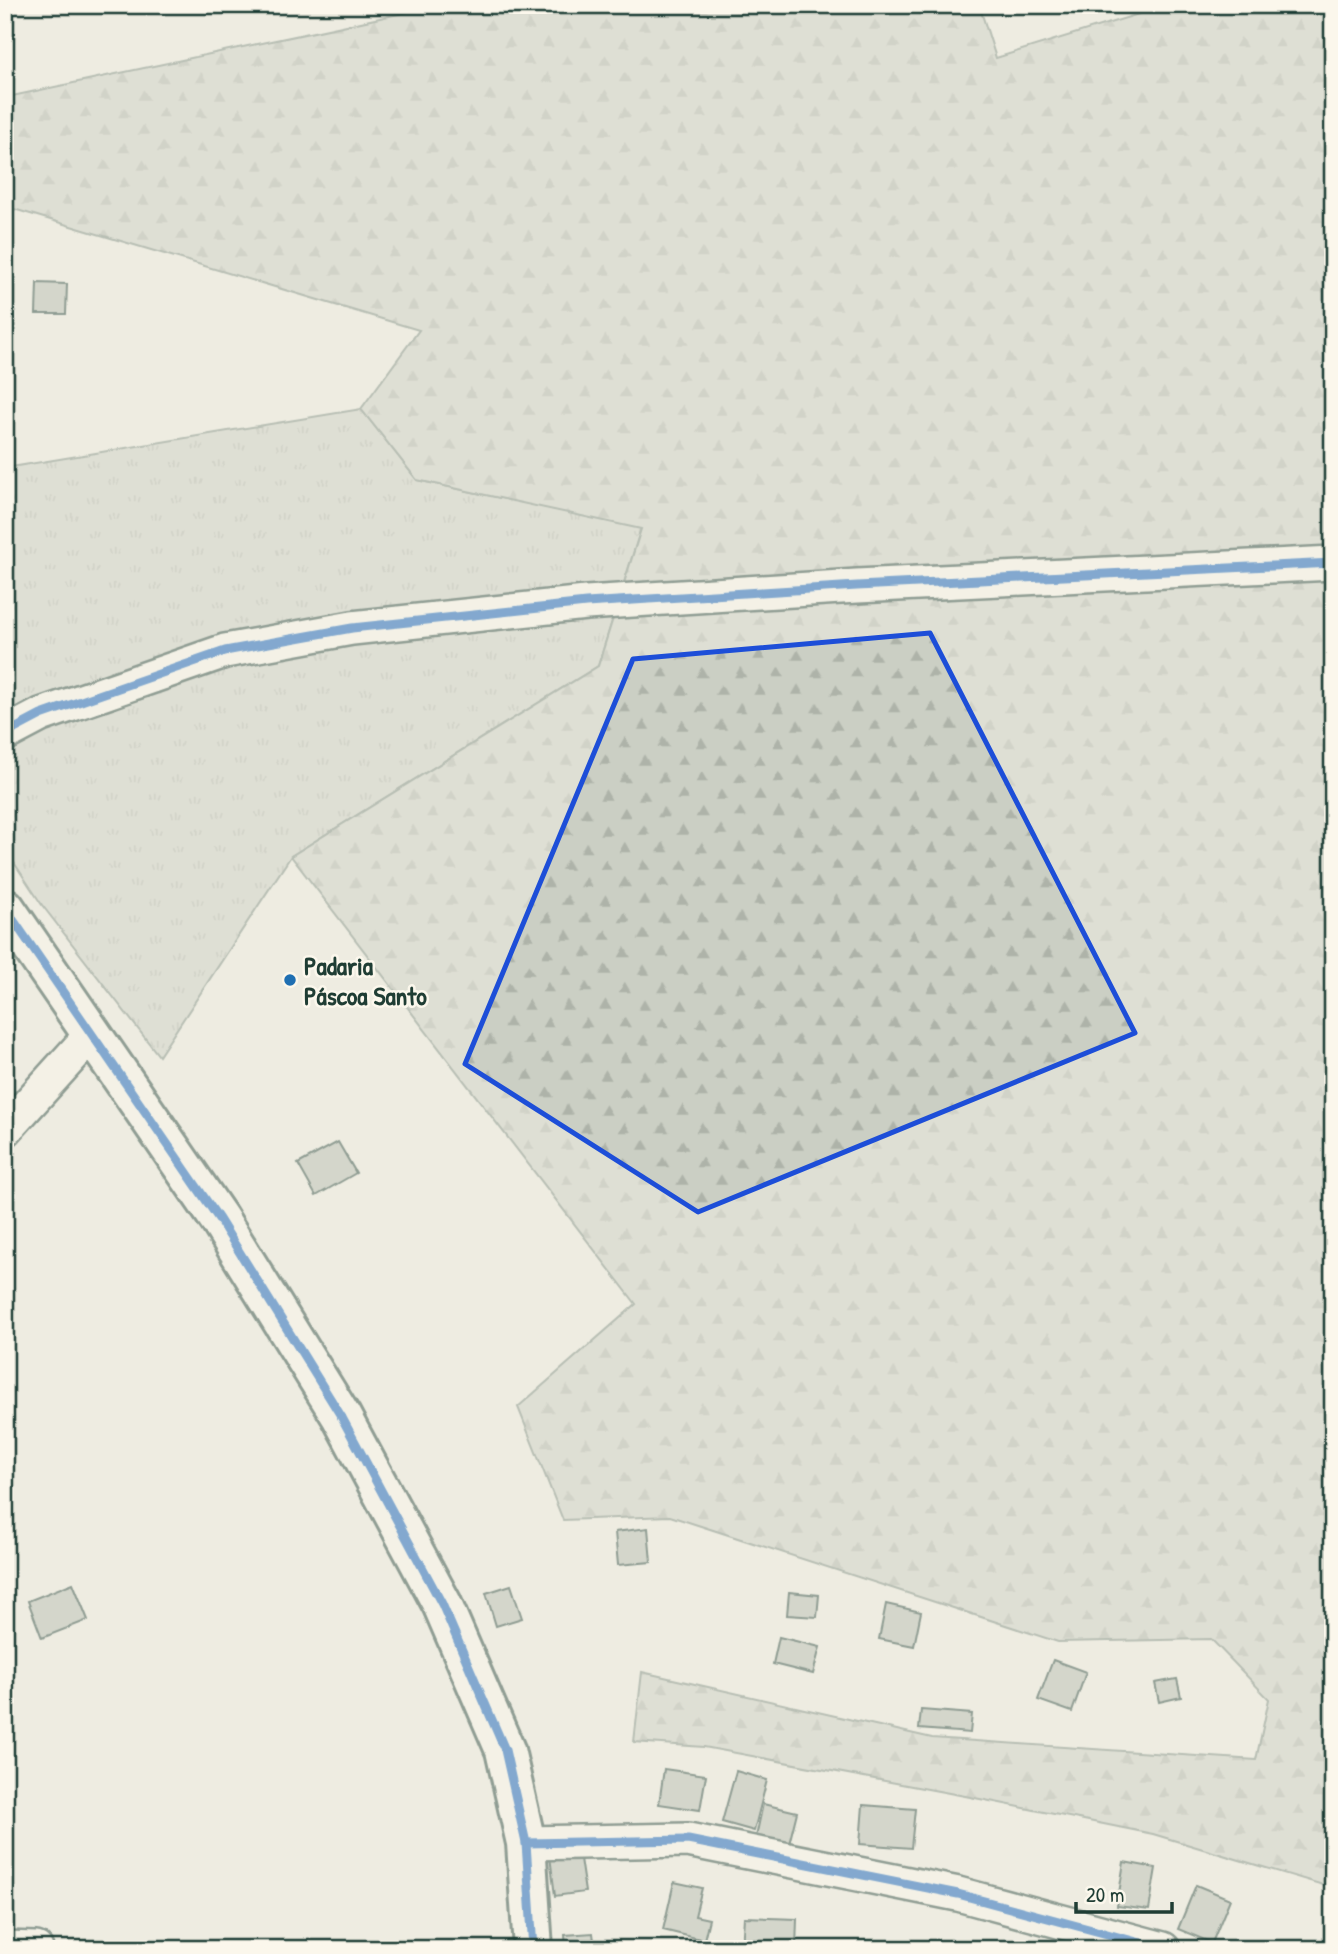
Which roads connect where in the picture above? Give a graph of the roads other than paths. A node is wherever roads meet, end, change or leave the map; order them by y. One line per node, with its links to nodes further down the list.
1 (1333, 563): 2 (street)
2 (5, 734)
3 (5, 908): 4 (street)
4 (92, 1034): 5 (street); 6 (street)
5 (5, 1130)
6 (526, 1843): 9 (street); 10 (street)
7 (5, 1948): 8 (street)
8 (36, 1949)
9 (533, 1949)
10 (1163, 1949)

